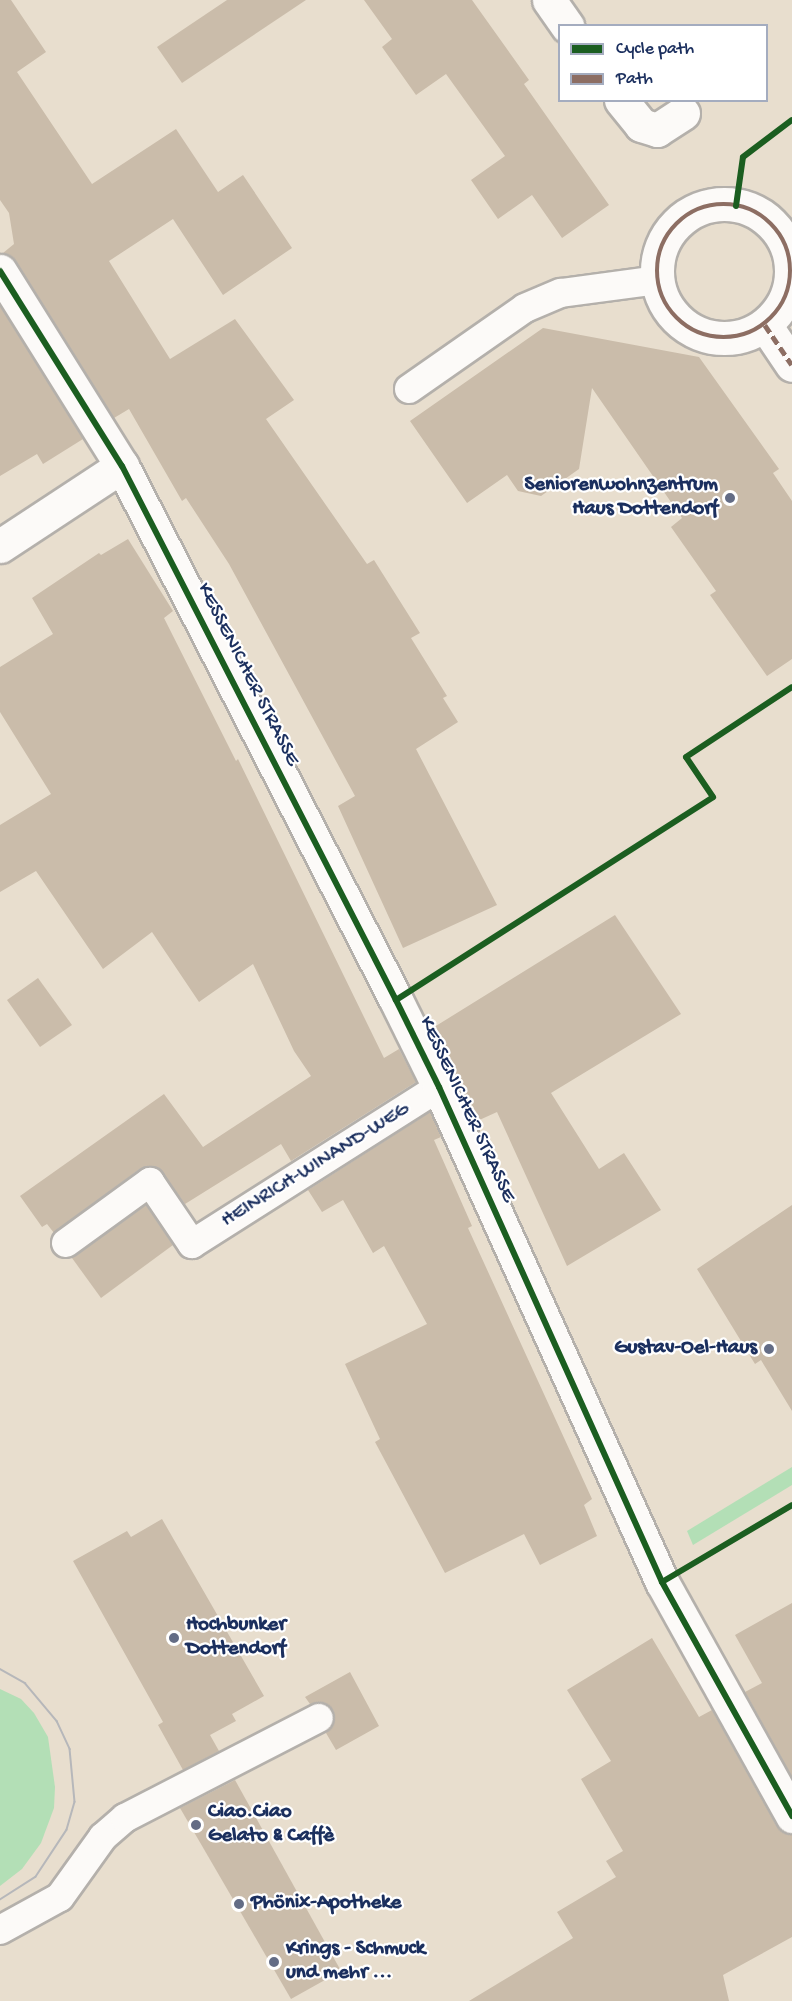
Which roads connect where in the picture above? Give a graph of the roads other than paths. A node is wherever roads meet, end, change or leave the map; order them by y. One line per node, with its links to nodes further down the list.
1 (549, 0): 2 (street)
2 (566, 24)
3 (623, 102): 4 (street)
4 (683, 113)
5 (0, 271): 10 (street, KESSENICHER STRASSE)
6 (657, 280): 7 (street); 7 (street); 9 (lane)
7 (765, 325): 8 (street)
8 (792, 365)
9 (409, 389)
10 (122, 466): 11 (street); 12 (street, KESSENICHER STRASSE)
11 (0, 546)
12 (440, 1087): 13 (lane, HEINRICH-WINAND-WEG); 15 (street, KESSENICHER STRASSE)
13 (66, 1242)
14 (319, 1718): 16 (lane)
15 (792, 1816)
16 (0, 1930)

